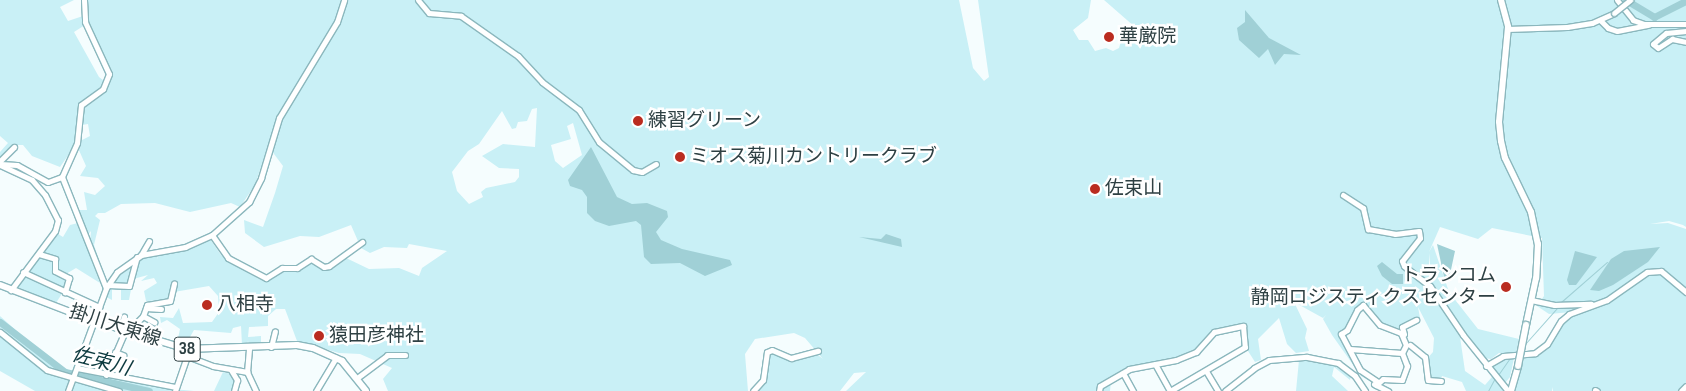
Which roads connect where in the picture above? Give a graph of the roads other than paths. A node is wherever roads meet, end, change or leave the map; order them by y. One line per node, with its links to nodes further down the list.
1 (84, 0): 16 (street)
2 (344, 0): 18 (street)
3 (418, 0): 15 (street)
4 (1501, 0): 10 (main road)
5 (1617, 0): 9 (street)
6 (1630, 0): 7 (street, bridge)
7 (1600, 20): 9 (street); 10 (street)
8 (1686, 24): 9 (street)
9 (1648, 25)
10 (1507, 29): 30 (main road)
11 (1686, 31): 12 (street)
12 (1686, 42)
13 (14, 147): 14 (street)
14 (0, 163): 16 (street); 21 (street)
15 (656, 164)
16 (62, 176): 26 (street)
17 (1343, 195): 57 (street)
18 (212, 236): 20 (street); 22 (street)
19 (149, 241): 22 (street)
20 (362, 242)
21 (39, 254): 23 (street); 28 (street)
22 (139, 256): 26 (street); 26 (street)
23 (23, 272): 27 (street); 28 (street)
24 (174, 283): 33 (street)
25 (0, 285): 27 (main road, 掛川大東線 / 38)
26 (107, 287): 32 (street)
27 (11, 290): 38 (main road, 掛川大東線 / 38)
28 (65, 292): 32 (street)
29 (1686, 292): 31 (street)
30 (1531, 300): 31 (street); 85 (main road, bridge)
31 (1594, 304): 57 (street)
32 (99, 307): 38 (street)
33 (146, 308): 34 (street); 35 (street)
34 (161, 309)
35 (143, 316): 39 (street); 40 (street)
36 (124, 317): 40 (street)
37 (1416, 320): 43 (street)
38 (94, 321): 40 (main road, 掛川大東線 / 38); 58 (street)
39 (154, 322)
40 (125, 330): 49 (street); 50 (main road, 掛川大東線 / 38)
41 (275, 331): 45 (street)
42 (0, 332): 66 (street)
43 (1402, 333): 44 (street); 47 (street); 51 (street)
44 (1410, 345): 52 (street); 67 (street)
45 (271, 347): 46 (main road, 掛川大東線 / 38); 55 (main road, 掛川大東線 / 38)
46 (249, 348): 50 (main road, 掛川大東線 / 38); 61 (street)
47 (1350, 349): 51 (street); 68 (street)
48 (818, 351): 77 (street)
49 (115, 352): 53 (street); 63 (street)
50 (188, 352): 59 (street); 70 (street)
51 (1402, 353): 68 (street)
52 (1416, 353)
53 (123, 355)
54 (405, 355): 65 (street)
55 (336, 358): 65 (main road, 掛川大東線 / 38); 75 (street)
56 (1155, 364): 60 (street); 62 (street); 80 (street)
57 (1486, 366): 85 (street)
58 (77, 368): 63 (street); 66 (street)
59 (231, 370): 61 (street); 73 (street)
60 (1206, 371): 80 (street); 81 (street)
61 (247, 372): 74 (street)
62 (1122, 373): 78 (street); 79 (street)
63 (106, 375): 70 (street)
64 (1355, 376): 68 (street); 82 (street); 83 (street)
65 (357, 378): 76 (main road, 掛川大東線 / 38)
66 (72, 380): 71 (street); 72 (street)
67 (1442, 380)
68 (1377, 383): 84 (street)
69 (1686, 386): 86 (street)
70 (176, 389)
71 (68, 391)
72 (119, 391)
73 (234, 391)
74 (256, 391)
75 (316, 391)
76 (366, 391)
77 (753, 391)
78 (1100, 391)
79 (1133, 391)
80 (1170, 391)
81 (1218, 391)
82 (1225, 391)
83 (1365, 391)
84 (1388, 391)
85 (1509, 391)
86 (1680, 391)

